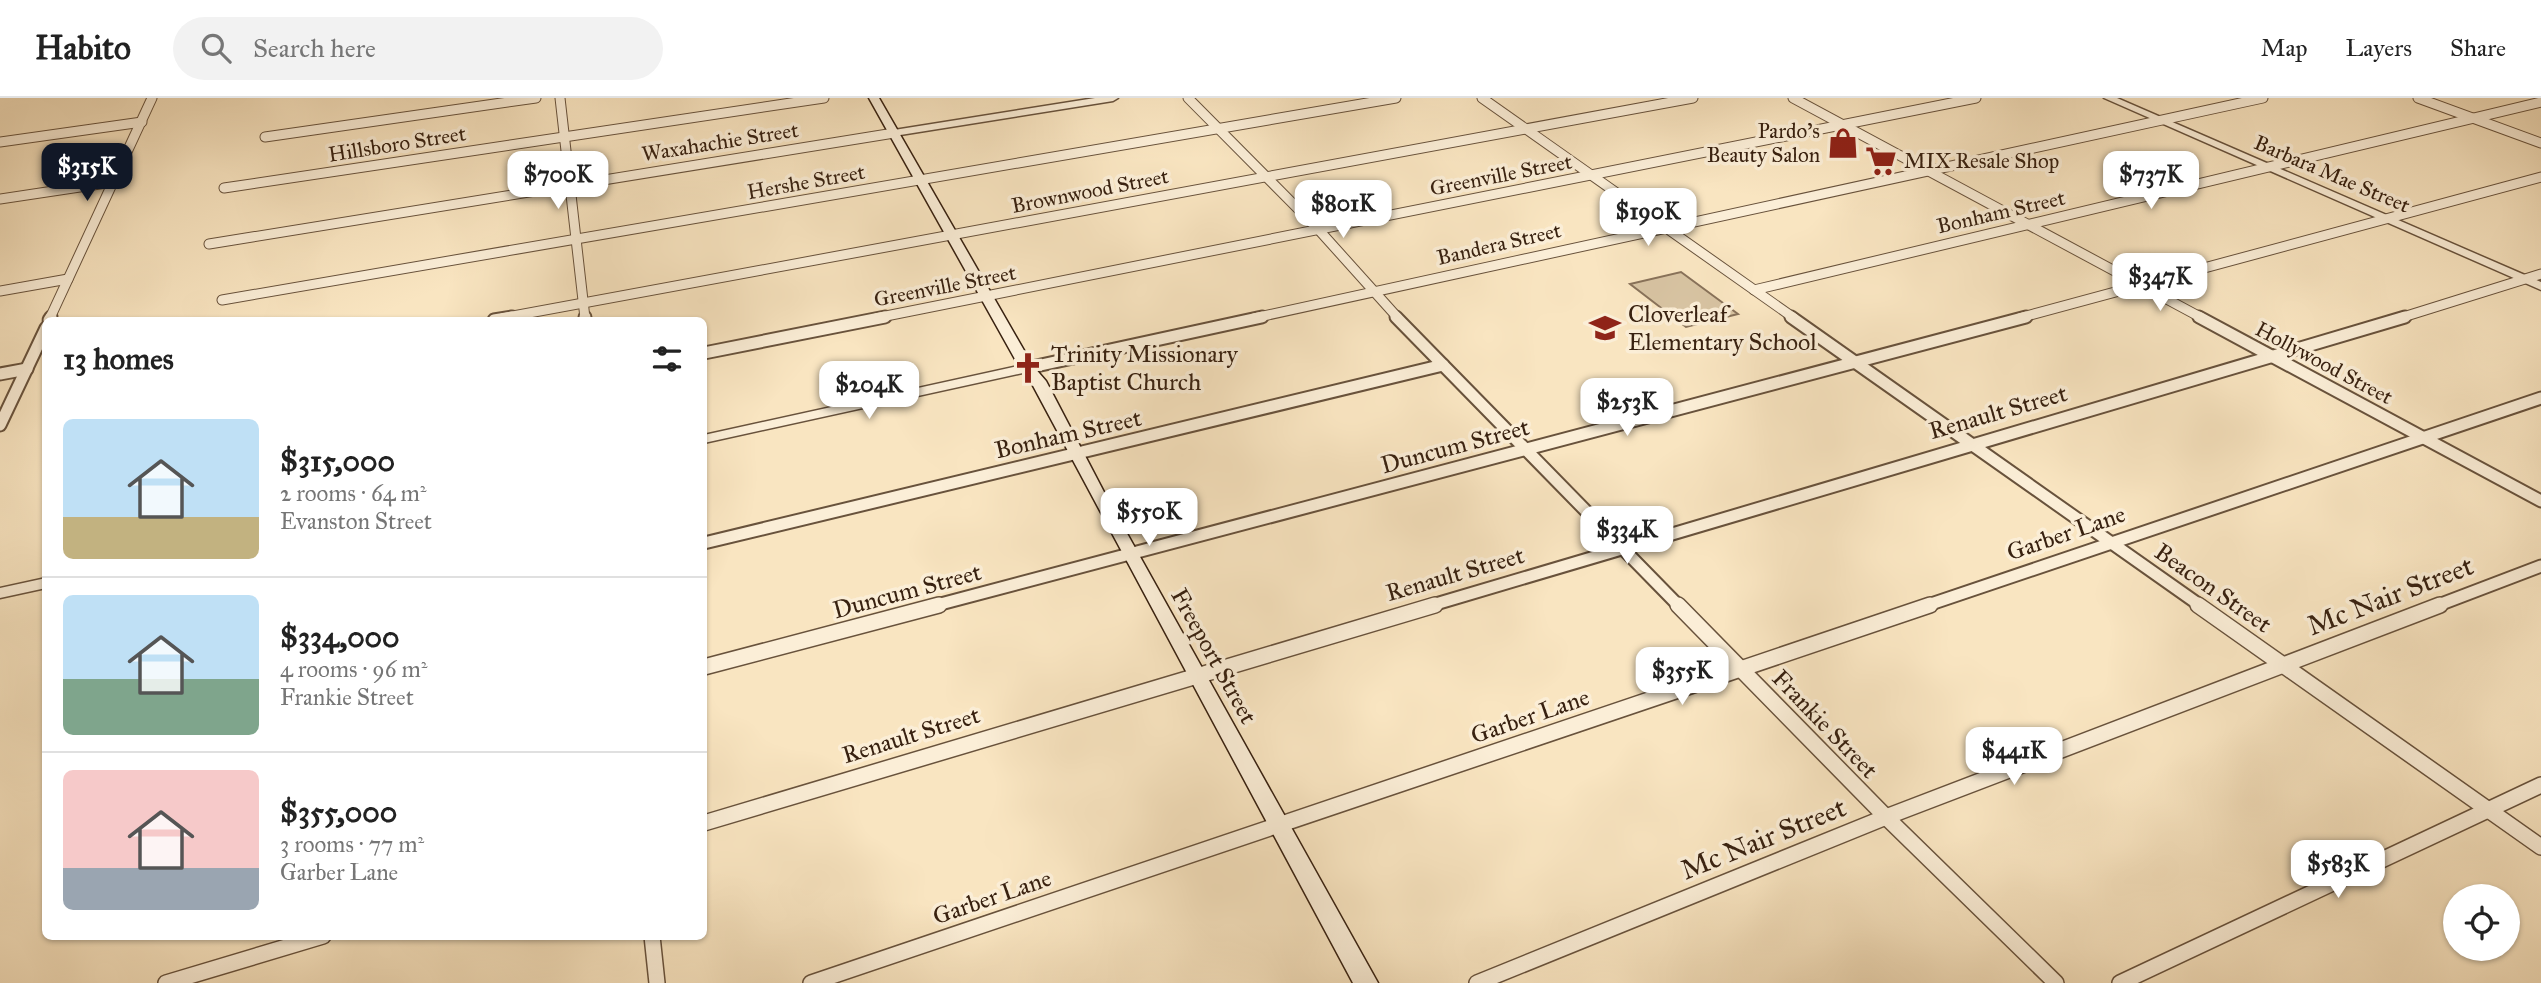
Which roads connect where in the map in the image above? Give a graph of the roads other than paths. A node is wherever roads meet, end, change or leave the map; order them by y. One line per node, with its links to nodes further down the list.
1 (152, 98): 19 (street)
2 (536, 98): 25 (street)
3 (560, 98): 24 (street)
4 (824, 98): 24 (street, Hillsboro Street)
5 (874, 98): 23 (main road, Freeport Street)
6 (1113, 98): 23 (street, Waxahachie Street)
7 (1188, 98): 22 (street, Frankie Street)
8 (1396, 98): 22 (street, Hershe Street)
9 (1482, 98): 21 (street, Beacon Street)
10 (1693, 98): 21 (street, Brownwood Street)
11 (1793, 98): 20 (street, Hollywood Street)
12 (1976, 98): 20 (street, Greenville Street)
13 (2109, 98): 18 (street, Barbara Mae Street)
14 (2263, 98): 18 (street, Bandera Street)
15 (2418, 98): 17 (street)
16 (2541, 102): 17 (street, Bonham Street)
17 (2472, 118): 27 (street); 28 (street, Bonham Street)
18 (2160, 120): 28 (street, Barbara Mae Street); 29 (street, Bandera Street)
19 (142, 122): 26 (street); 34 (street)
20 (1844, 125): 29 (street, Hollywood Street); 30 (street, Greenville Street)
21 (1525, 128): 30 (street, Beacon Street); 31 (street, Brownwood Street)
22 (1218, 129): 31 (street, Frankie Street); 33 (street, Hershe Street)
23 (894, 134): 33 (main road, Freeport Street); 35 (street, Waxahachie Street)
24 (565, 136): 35 (street); 36 (street, Hillsboro Street)
25 (265, 137)
26 (0, 142)
27 (2541, 143)
28 (2268, 167): 38 (street, Barbara Mae Street); 39 (street, Bonham Street)
29 (1931, 173): 39 (street, Hollywood Street); 40 (street, Bandera Street)
30 (1590, 175): 40 (street, Beacon Street); 41 (street, Greenville Street)
31 (1266, 177): 41 (street, Frankie Street); 42 (street, Brownwood Street)
32 (2541, 177): 38 (street, Duncum Street)
33 (918, 181): 42 (main road, Freeport Street); 43 (street, Hershe Street)
34 (113, 182): 37 (street); 46 (street)
35 (570, 186): 43 (street); 44 (street, Waxahachie Street)
36 (224, 188)
37 (0, 199)
38 (2386, 219): 47 (street, Barbara Mae Street); 48 (street, Duncum Street)
39 (2031, 226): 48 (street, Hollywood Street); 50 (street, Bonham Street)
40 (1667, 228): 50 (street, Beacon Street); 52 (street, Bandera Street)
41 (1318, 229): 52 (street, Frankie Street); 53 (street, Greenville Street)
42 (953, 235): 53 (main road, Freeport Street); 55 (street, Brownwood Street)
43 (576, 239): 54 (street, Hershe Street); 55 (street)
44 (209, 244)
45 (2541, 274): 47 (street, Renault Street)
46 (68, 279): 51 (street); 56 (street)
47 (2525, 279): 49 (street, Barbara Mae Street); 61 (street, Renault Street)
48 (2142, 286): 61 (street, Hollywood Street); 62 (street, Duncum Street)
49 (2541, 286)
50 (1754, 290): 62 (street, Beacon Street)
51 (0, 291)
52 (1373, 293): 63 (street, Frankie Street); 64 (street, Bandera Street)
53 (987, 296): 60 (street, Greenville Street); 64 (main road, Freeport Street)
54 (222, 300)
55 (583, 304): 57 (street, Brownwood Street); 58 (street)
56 (50, 317)
57 (511, 317)
58 (585, 317)
59 (42, 337): 65 (street)
60 (707, 351)
61 (2274, 358): 70 (street, Hollywood Street); 71 (street, Renault Street)
62 (1854, 360): 71 (street, Beacon Street); 72 (street, Duncum Street)
63 (1443, 365): 72 (street, Frankie Street); 73 (street, Bonham Street)
64 (1027, 368): 69 (street, Bandera Street); 73 (main road, Freeport Street)
65 (27, 369): 66 (street); 68 (street)
66 (0, 374)
67 (2541, 398): 70 (street, Garber Lane)
68 (0, 425)
69 (707, 438)
70 (2425, 439): 74 (street, Hollywood Street); 76 (street, Garber Lane)
71 (1973, 444): 76 (street, Beacon Street); 77 (street, Renault Street)
72 (1526, 449): 77 (street, Frankie Street); 78 (street, Duncum Street)
73 (1075, 454): 75 (street, Bonham Street); 78 (main road, Freeport Street)
74 (2541, 501)
75 (707, 542)
76 (2111, 542): 82 (street, Beacon Street); 84 (street, Garber Lane)
77 (1623, 549): 84 (street, Frankie Street); 85 (street, Renault Street)
78 (1130, 554): 83 (street, Duncum Street); 85 (main road, Freeport Street)
79 (2541, 566): 82 (street, Mc Nair Street)
80 (42, 584): 81 (street)
81 (0, 593)
82 (2284, 664): 87 (street, Beacon Street); 88 (street, Mc Nair Street)
83 (707, 666)
84 (1741, 668): 88 (street, Frankie Street); 90 (street, Garber Lane)
85 (1197, 675): 89 (street, Renault Street); 90 (main road, Freeport Street)
86 (2541, 785): 87 (street)
87 (2489, 808): 91 (street, Beacon Street); 100 (street)
88 (1886, 817): 98 (street, Mc Nair Street); 99 (street, Frankie Street)
89 (707, 821)
90 (1280, 824): 96 (street, Garber Lane); 97 (main road, Freeport Street)
91 (2541, 847)
92 (310, 940): 94 (street)
93 (652, 940): 95 (street)
94 (166, 983)
95 (657, 983)
96 (811, 983)
97 (1366, 983)
98 (1477, 983)
99 (2056, 983)
100 (2120, 983)

